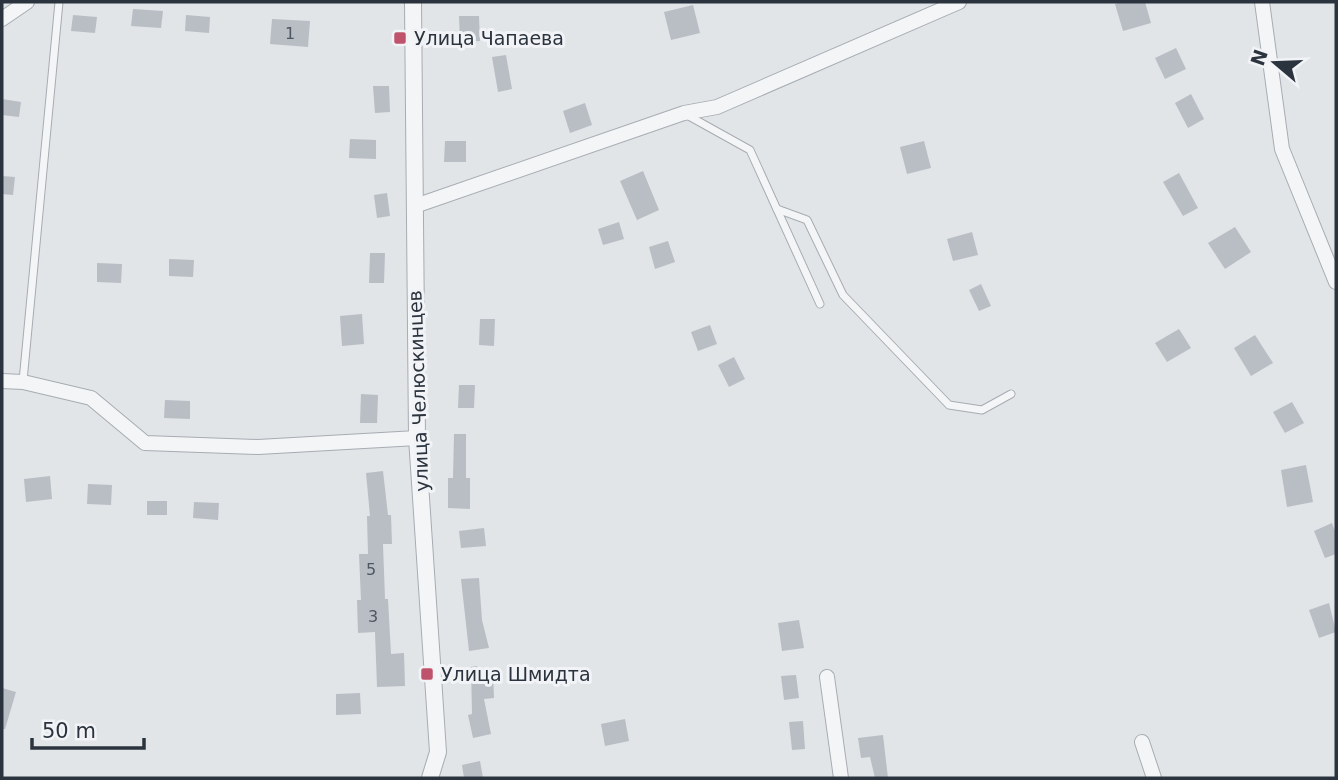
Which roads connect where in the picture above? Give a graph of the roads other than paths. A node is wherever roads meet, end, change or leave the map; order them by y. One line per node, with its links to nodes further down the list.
1 (27, 2): 6 (street)
2 (59, 2): 13 (lane)
3 (413, 2): 8 (street, улица Челюскинцев)
4 (959, 2): 7 (street)
5 (1262, 2): 10 (street)
6 (2, 19)
7 (684, 113): 8 (street); 9 (lane)
8 (415, 206): 15 (street, улица Челюскинцев)
9 (777, 209): 11 (lane); 14 (lane)
10 (1336, 282)
11 (820, 304)
12 (2, 381): 13 (street)
13 (23, 382): 15 (street)
14 (1012, 394)
15 (417, 438): 18 (street, улица Челюскинцев)
16 (827, 677): 19 (street)
17 (1142, 742): 20 (street)
18 (430, 778)
19 (841, 778)
20 (1154, 778)

